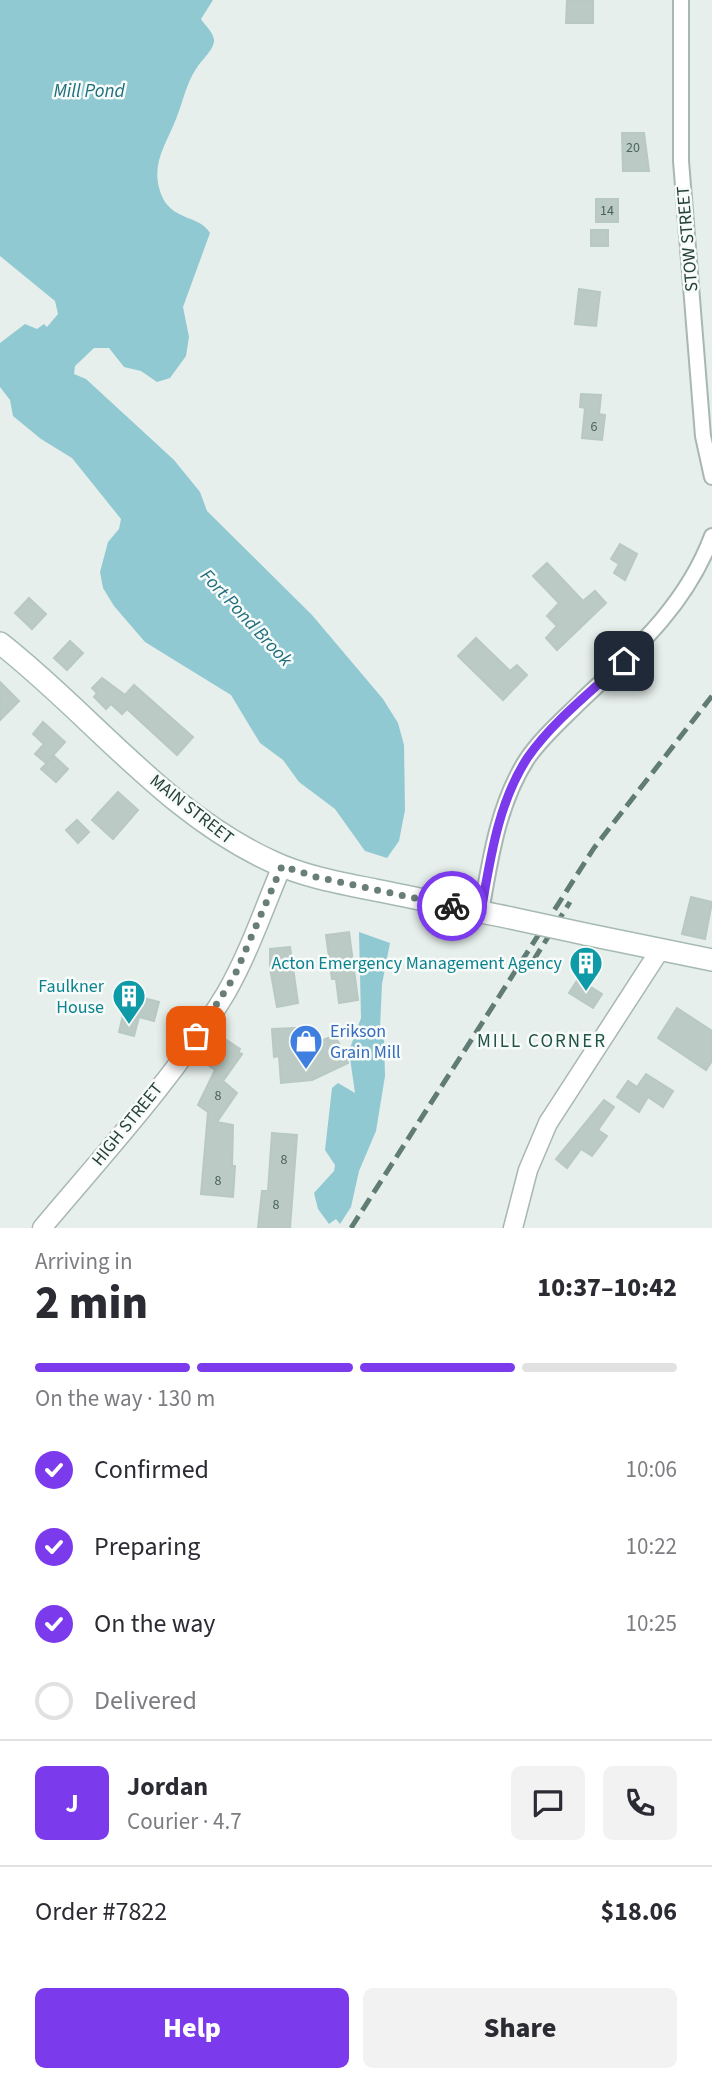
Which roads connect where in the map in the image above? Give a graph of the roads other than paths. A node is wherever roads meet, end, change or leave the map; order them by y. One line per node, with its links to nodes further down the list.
1 (681, 0): 2 (street, STOW STREET)
2 (712, 477)
3 (712, 536): 6 (street)
4 (0, 643): 5 (main road, MAIN STREET)
5 (282, 866): 6 (main road, MAIN STREET); 9 (street, HIGH STREET)
6 (481, 912): 7 (main road, MAIN STREET, bridge)
7 (660, 950): 8 (main road, MAIN STREET); 10 (street)
8 (712, 960)
9 (42, 1228)
10 (513, 1228)

